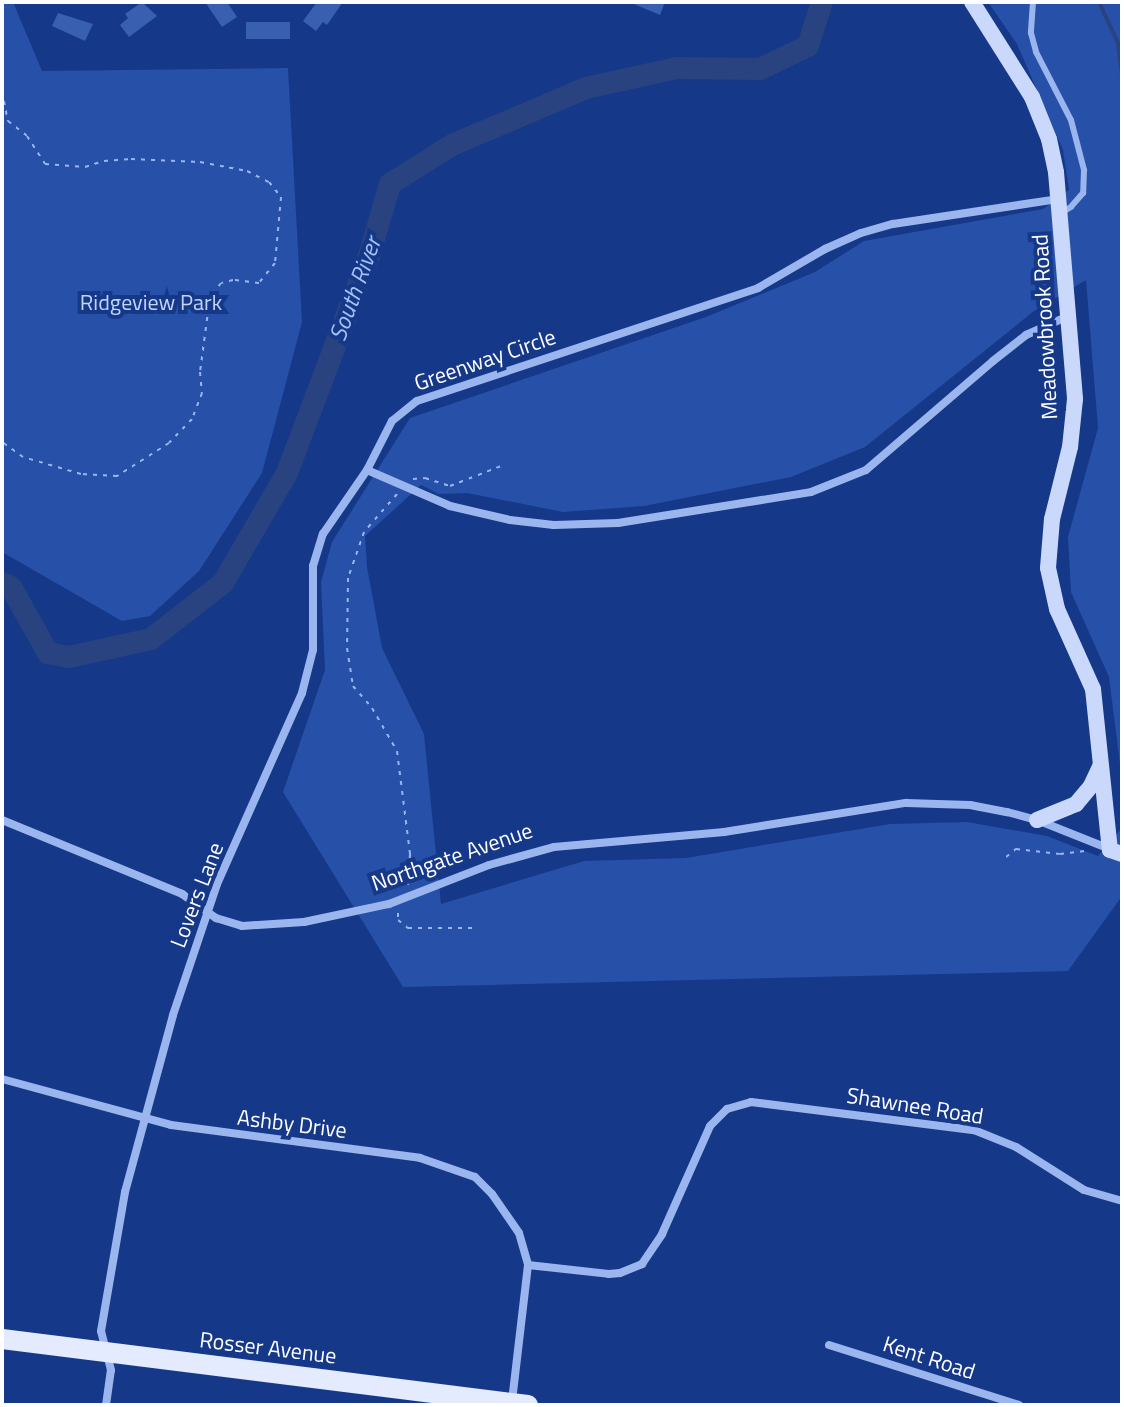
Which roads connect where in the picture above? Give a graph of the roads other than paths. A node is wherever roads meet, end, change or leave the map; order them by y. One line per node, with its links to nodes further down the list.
1 (972, 2): 3 (street, Meadowbrook Road)
2 (1033, 2): 3 (lane)
3 (1060, 206): 4 (street, Meadowbrook Road); 5 (street, Greenway Circle)
4 (1069, 315): 5 (street); 6 (street, Meadowbrook Road)
5 (367, 470): 10 (street, Lovers Lane)
6 (1101, 765): 8 (street); 9 (street, Meadowbrook Road)
7 (2, 820): 10 (street, Northgate Avenue)
8 (1037, 820): 9 (street, Northgate Avenue); 10 (street, Northgate Avenue)
9 (1110, 849)
10 (207, 912): 12 (street, Lovers Lane)
11 (2, 1079): 12 (street, Ashby Drive)
12 (143, 1119): 14 (street, Ashby Drive); 17 (street, Lovers Lane)
13 (1122, 1201): 14 (street, Shawnee Road)
14 (528, 1265): 19 (street)
15 (2, 1339): 17 (main road, Rosser Avenue)
16 (829, 1345): 21 (street, Kent Road)
17 (105, 1351): 18 (main road, Rosser Avenue); 20 (street, Lovers Lane)
18 (490, 1402): 19 (main road, Rosser Avenue)
19 (520, 1404)
20 (106, 1405)
21 (1019, 1405)

